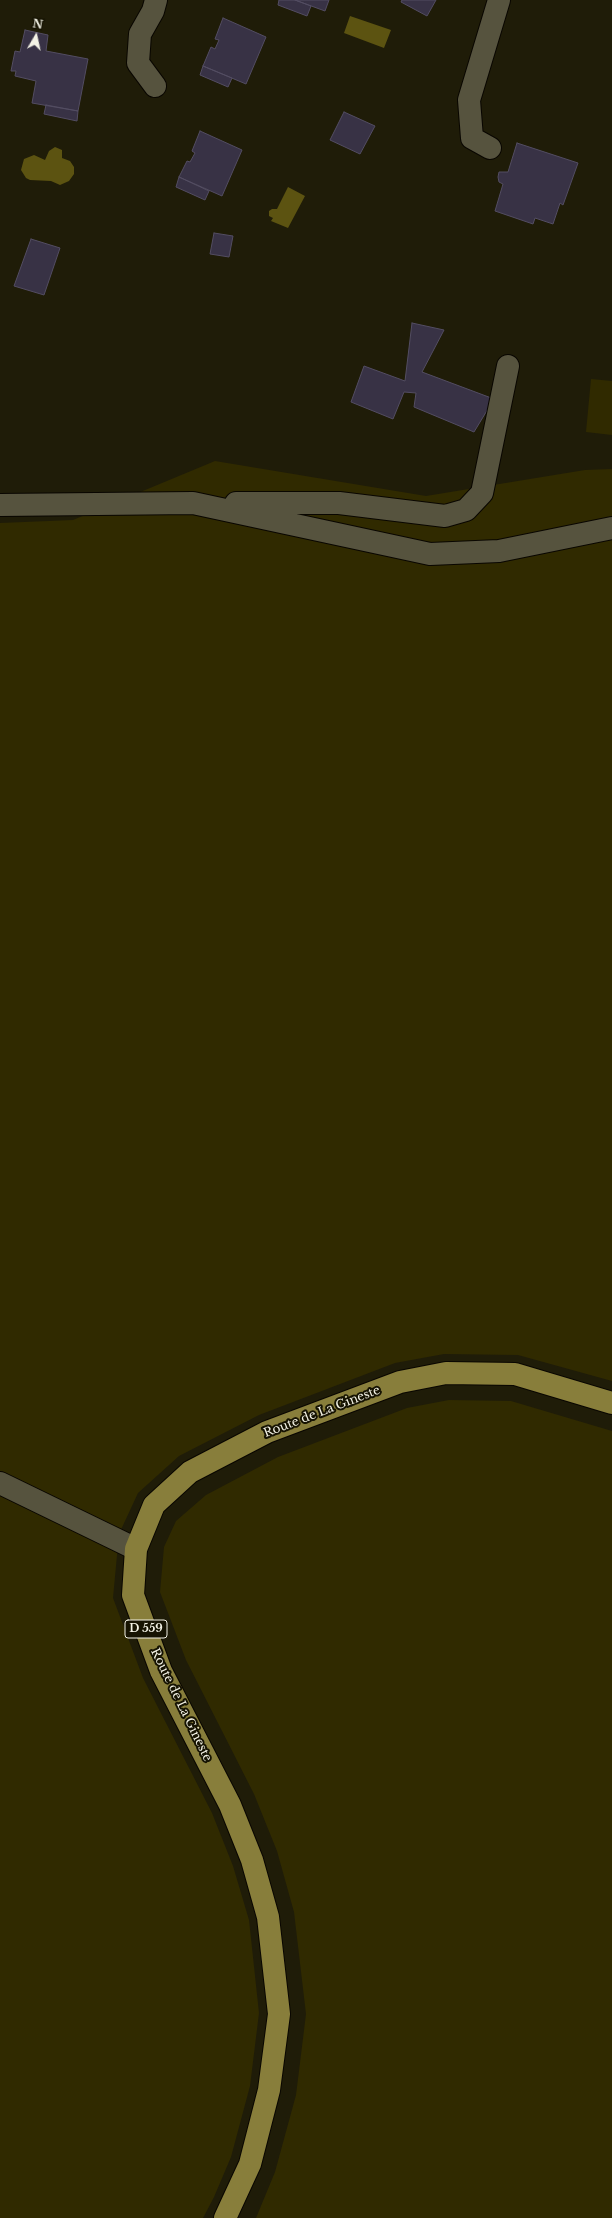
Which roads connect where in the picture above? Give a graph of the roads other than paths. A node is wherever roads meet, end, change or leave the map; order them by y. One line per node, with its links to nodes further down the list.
1 (156, 0): 3 (lane)
2 (499, 0): 4 (lane)
3 (155, 86)
4 (490, 148)
5 (508, 366): 6 (lane)
6 (193, 503): 7 (lane); 8 (lane)
7 (0, 505)
8 (612, 528)
9 (612, 1403): 11 (main road, Route de La Gineste / D 559)
10 (0, 1483): 11 (lane)
11 (136, 1548): 12 (main road, Route de La Gineste / D 559)
12 (225, 2218)

